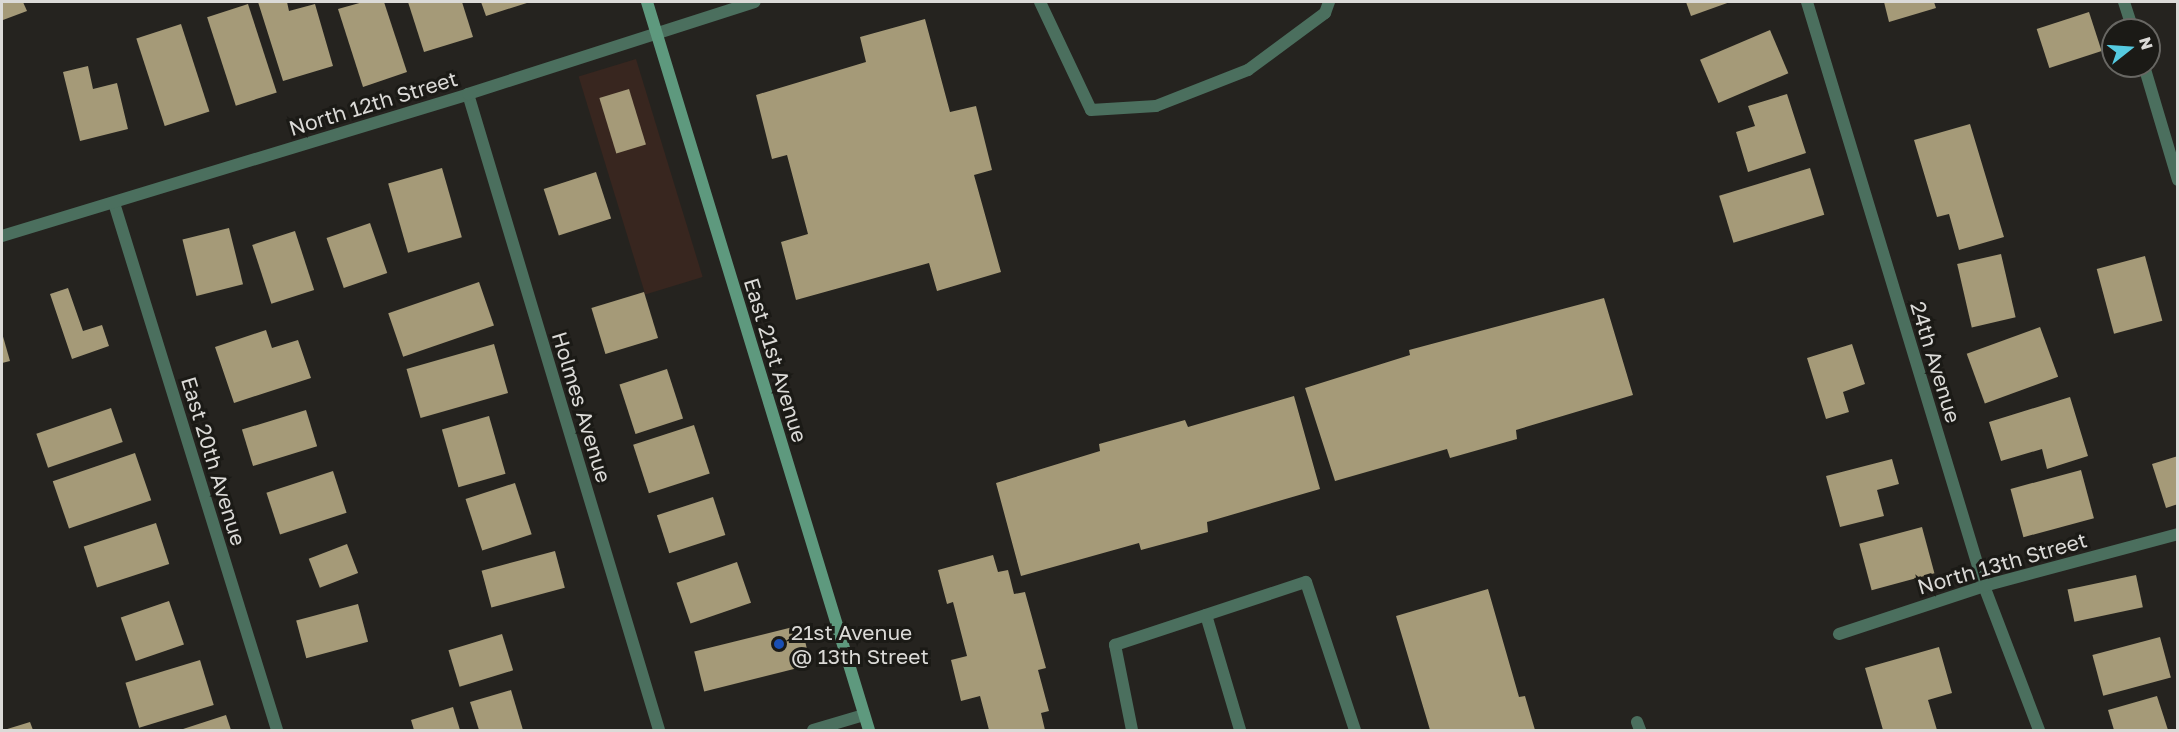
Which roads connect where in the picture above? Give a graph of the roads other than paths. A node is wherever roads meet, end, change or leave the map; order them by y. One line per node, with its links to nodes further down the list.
1 (647, 2): 8 (street, East 21st Avenue)
2 (755, 2): 8 (street, North 12th Street)
3 (1040, 2): 4 (street)
4 (1329, 2)
5 (1807, 2): 15 (street, 24th Avenue)
6 (2124, 2): 7 (street)
7 (2129, 18)
8 (656, 33): 10 (street, North 12th Street); 18 (street, East 21st Avenue)
9 (2148, 78): 11 (street)
10 (468, 94): 12 (street, North 12th Street); 20 (street, Holmes Avenue)
11 (2178, 180)
12 (114, 203): 13 (street, North 12th Street); 19 (street, East 20th Avenue)
13 (2, 236)
14 (2178, 534): 15 (street, North 13th Street)
15 (1983, 586): 17 (street, North 13th Street); 26 (street, 24th Avenue)
16 (1206, 615): 23 (street); 24 (street); 25 (street)
17 (1839, 634)
18 (864, 716): 21 (street); 22 (street, East 21st Avenue)
19 (277, 730)
20 (659, 730)
21 (813, 730)
22 (869, 730)
23 (1132, 730)
24 (1240, 730)
25 (1355, 730)
26 (2039, 730)

